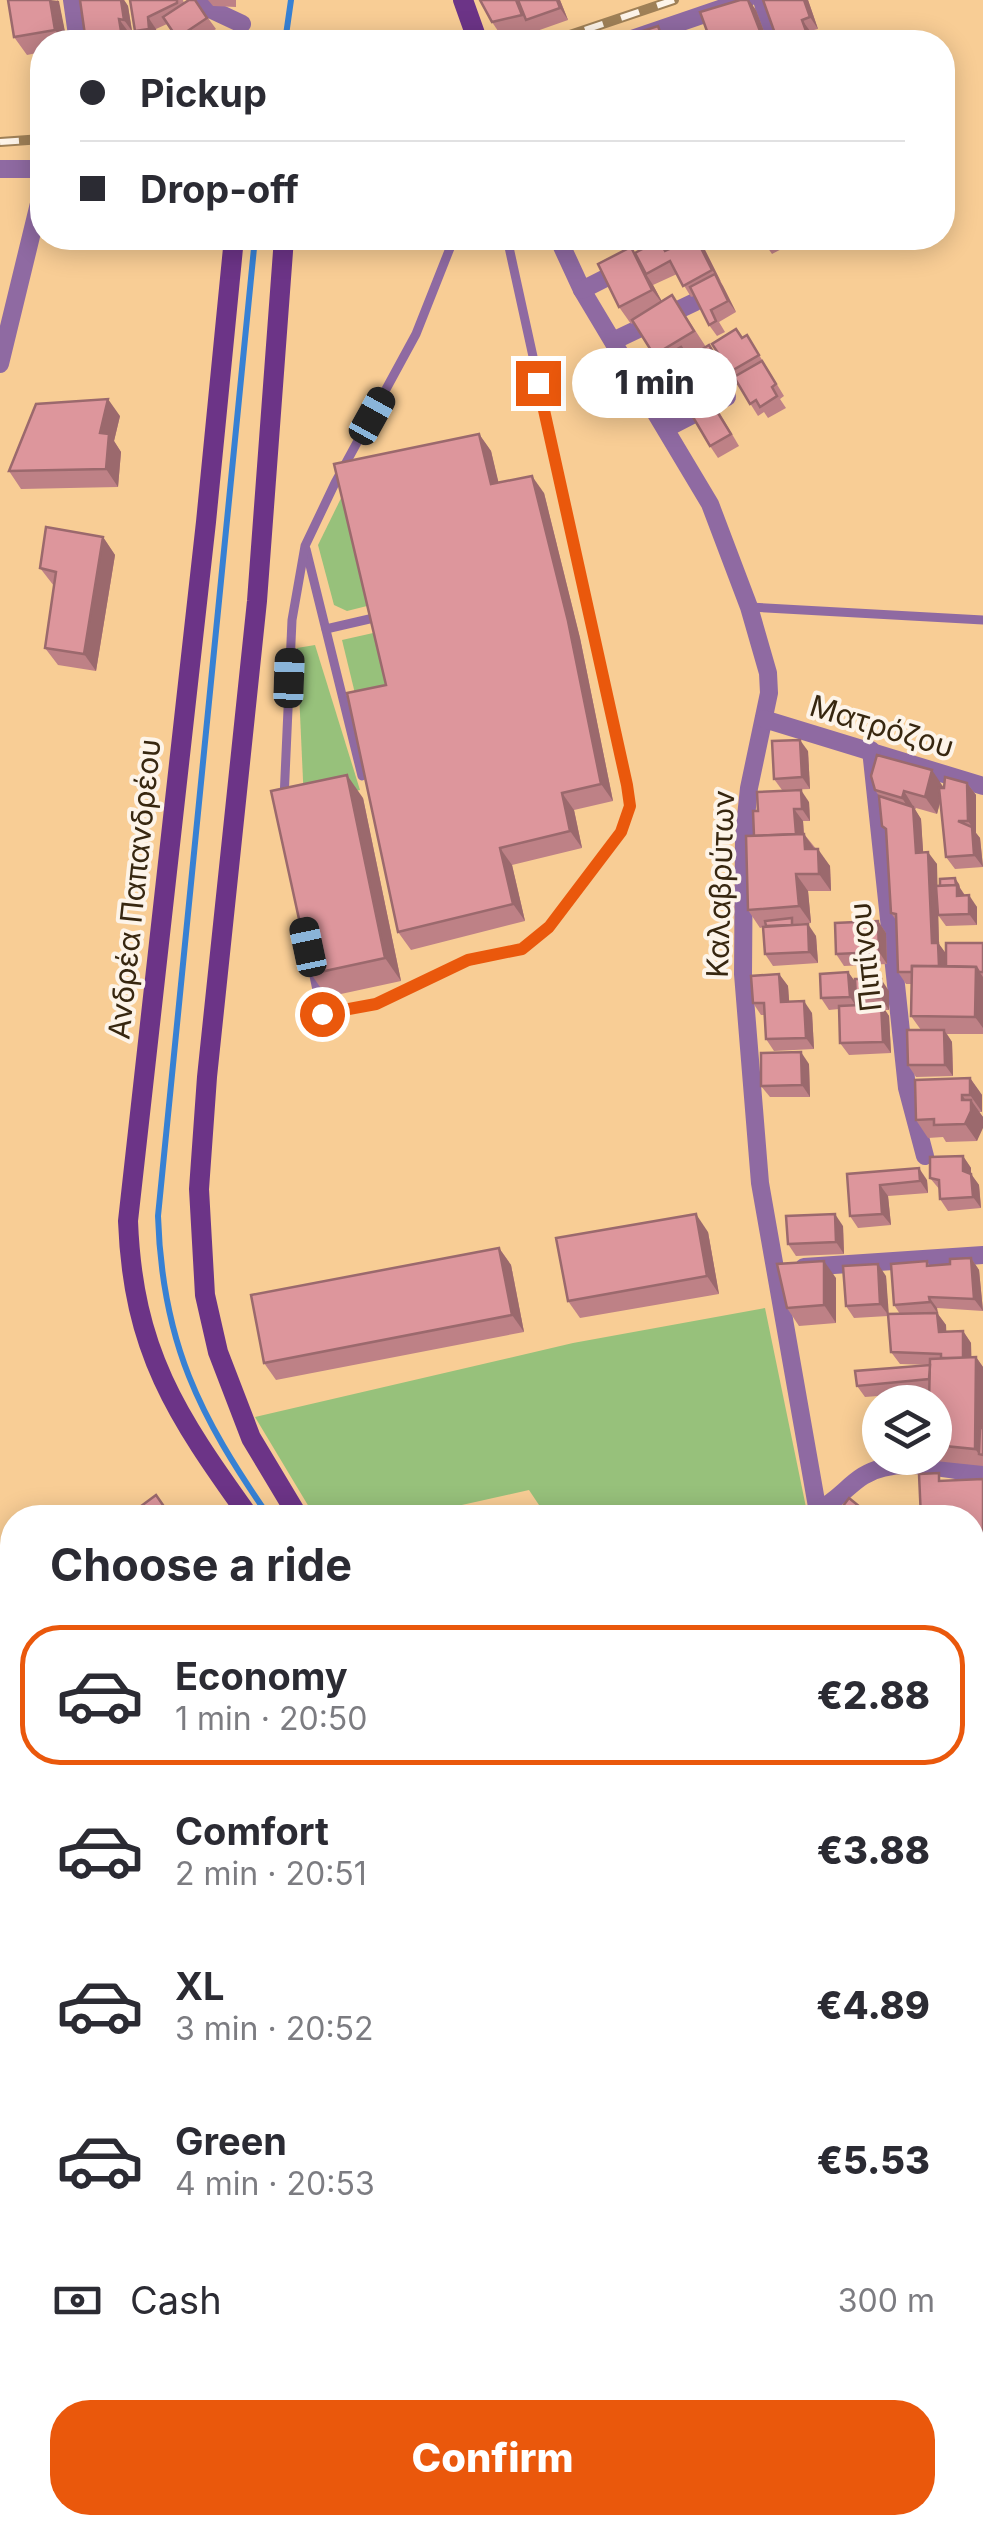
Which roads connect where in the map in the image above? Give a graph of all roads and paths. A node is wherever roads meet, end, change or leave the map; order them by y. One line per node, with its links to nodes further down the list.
1 (72, 0): 7 (street)
2 (200, 0): 6 (street)
3 (463, 0): 8 (main road)
4 (746, 0): 9 (street)
5 (762, 0): 10 (street)
6 (242, 24)
7 (76, 30)
8 (474, 30)
9 (660, 30)
10 (771, 30)
11 (0, 169): 12 (street)
12 (30, 169)
13 (30, 235): 22 (street)
14 (233, 250): 42 (main road, Ανδρέα Παπανδρέου)
15 (283, 250): 43 (main road)
16 (449, 250): 27 (lane)
17 (509, 250): 37 (lane)
18 (564, 250): 20 (street, Καλαβρύτων)
19 (660, 250): 20 (street)
20 (582, 290): 23 (street, Καλαβρύτων)
21 (695, 302): 23 (street)
22 (4, 330): 24 (street)
23 (613, 342): 26 (street, Καλαβρύτων)
24 (0, 364)
25 (728, 397): 26 (street)
26 (667, 428): 28 (street, Καλαβρύτων)
27 (306, 546): 31 (lane); 36 (lane)
28 (749, 606): 30 (lane); 32 (street, Καλαβρύτων)
29 (378, 617): 31 (lane)
30 (983, 620)
31 (326, 629): 34 (lane)
32 (764, 719): 33 (street, Ματρόζου); 40 (street, Καλαβρύτων)
33 (871, 750): 35 (street, Ματρόζου); 38 (street, Πιπίνου)
34 (362, 776)
35 (983, 786)
36 (282, 816)
37 (310, 958)
38 (925, 1156)
39 (983, 1254): 40 (street)
40 (774, 1269): 44 (street, Καλαβρύτων)
41 (983, 1474): 45 (street)
42 (241, 1505)
43 (291, 1505)
44 (816, 1505)
45 (829, 1505)

